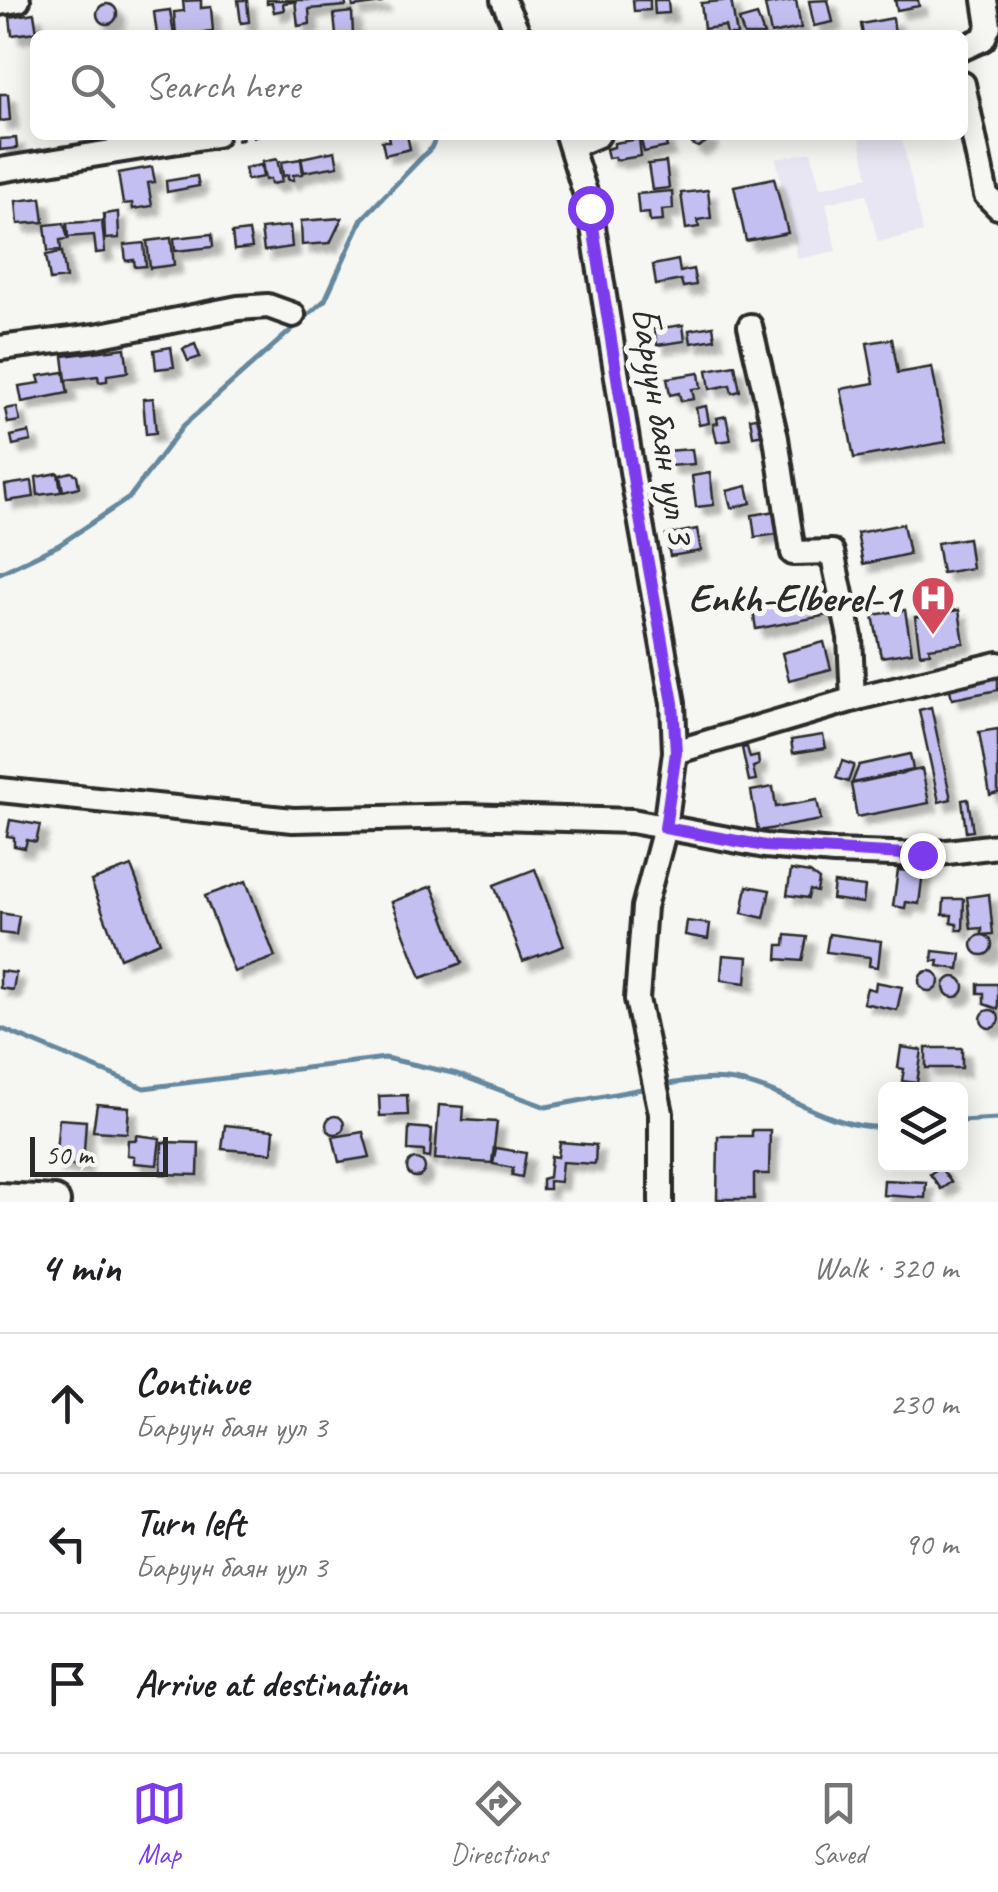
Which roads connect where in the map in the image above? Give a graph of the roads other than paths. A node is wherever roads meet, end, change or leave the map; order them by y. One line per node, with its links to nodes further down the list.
1 (18, 0): 4 (street)
2 (503, 0): 5 (street)
3 (985, 0): 6 (street)
4 (0, 3)
5 (517, 30)
6 (968, 46)
7 (968, 108): 11 (street)
8 (185, 140): 10 (street)
9 (570, 141): 17 (street, Баруун баян уул 3)
10 (0, 170)
11 (998, 207)
12 (293, 314): 14 (street)
13 (750, 326): 16 (street)
14 (0, 348)
15 (998, 664): 16 (street)
16 (853, 699): 17 (street)
17 (676, 752): 19 (street, Баруун баян уул 3)
18 (0, 790): 19 (street)
19 (665, 828): 20 (street); 23 (street, Баруун баян уул 3)
20 (998, 846)
21 (0, 1200): 22 (main road)
22 (54, 1202)
23 (661, 1202)

